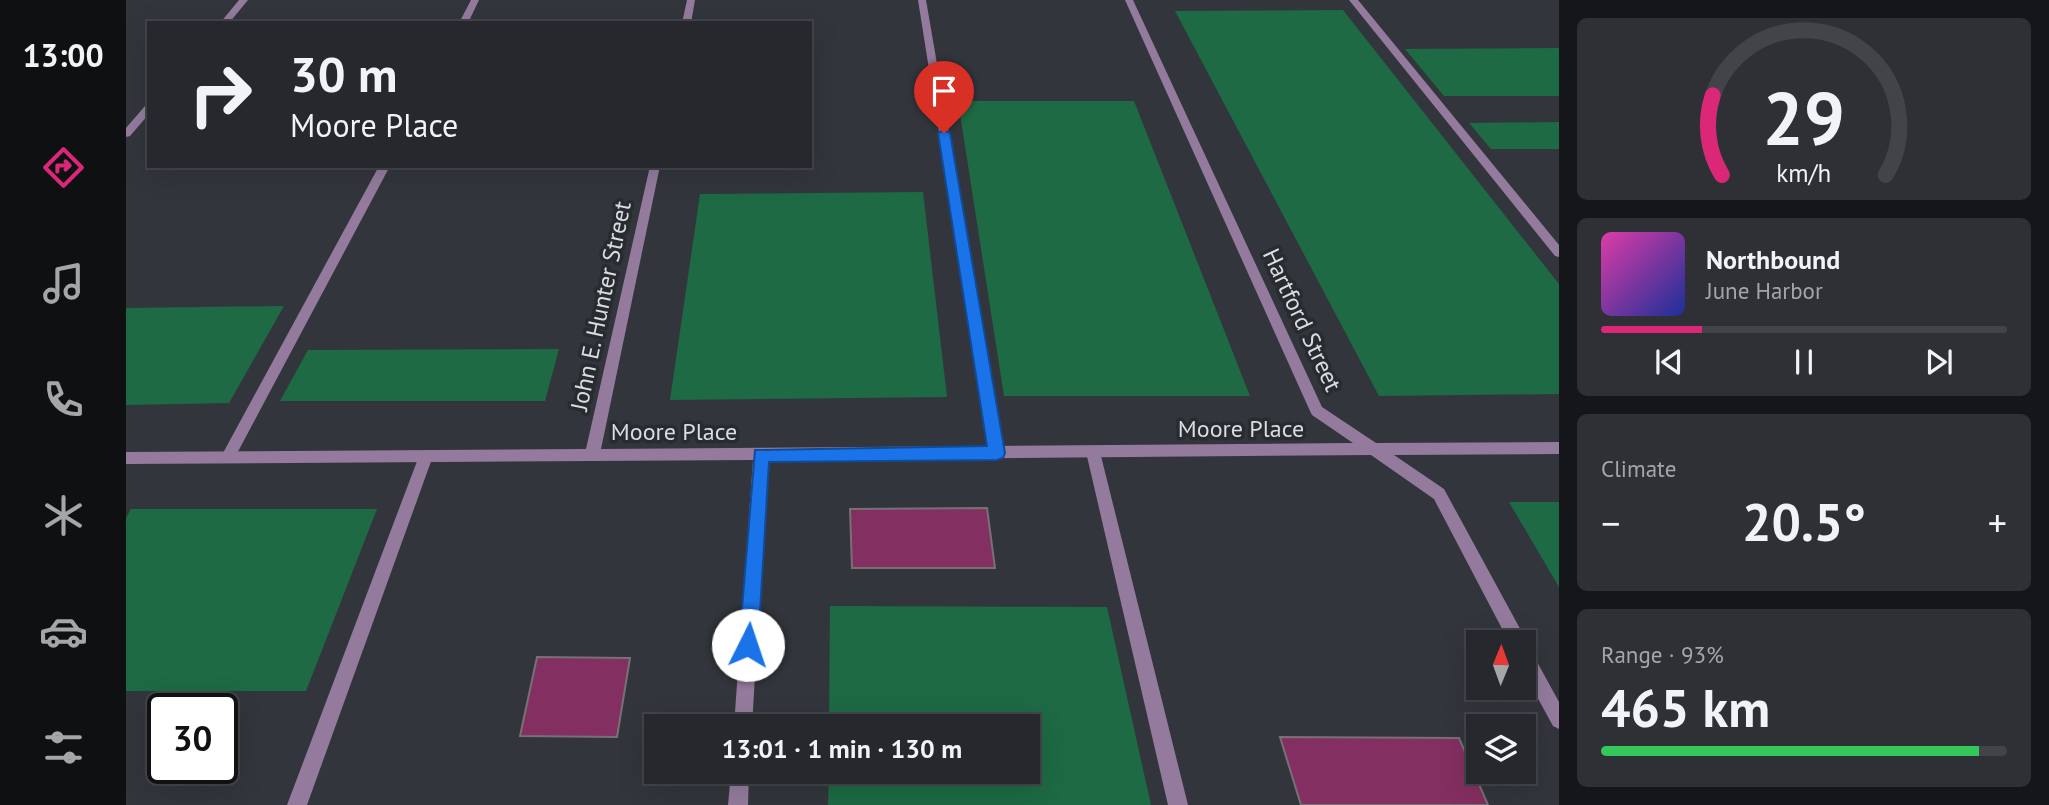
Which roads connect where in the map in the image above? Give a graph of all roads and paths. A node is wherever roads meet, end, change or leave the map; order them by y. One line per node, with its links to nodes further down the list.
1 (244, 0): 7 (street)
2 (475, 0): 8 (street)
3 (691, 0): 9 (street)
4 (922, 0): 18 (street)
5 (1129, 0): 16 (street, Hartford Street)
6 (1353, 0): 14 (street)
7 (226, 21)
8 (464, 21)
9 (686, 21)
10 (147, 110): 11 (street)
11 (126, 134)
12 (384, 168): 22 (street)
13 (655, 168): 19 (street, John E. Hunter Street)
14 (1559, 253)
15 (1559, 449): 16 (street, Moore Place)
16 (1378, 450): 17 (street, Moore Place); 24 (street, Hartford Street)
17 (1093, 452): 18 (street, Moore Place); 31 (street)
18 (997, 453): 20 (street, Moore Place)
19 (592, 455): 20 (street, Moore Place); 21 (street, Moore Place)
20 (761, 455): 26 (street)
21 (426, 456): 22 (street, Moore Place); 29 (street)
22 (228, 457): 23 (street, Moore Place)
23 (126, 458)
24 (1512, 630)
25 (1536, 677): 27 (street)
26 (744, 714)
27 (1559, 720)
28 (739, 784): 30 (street)
29 (297, 805)
30 (738, 805)
31 (1178, 805)

